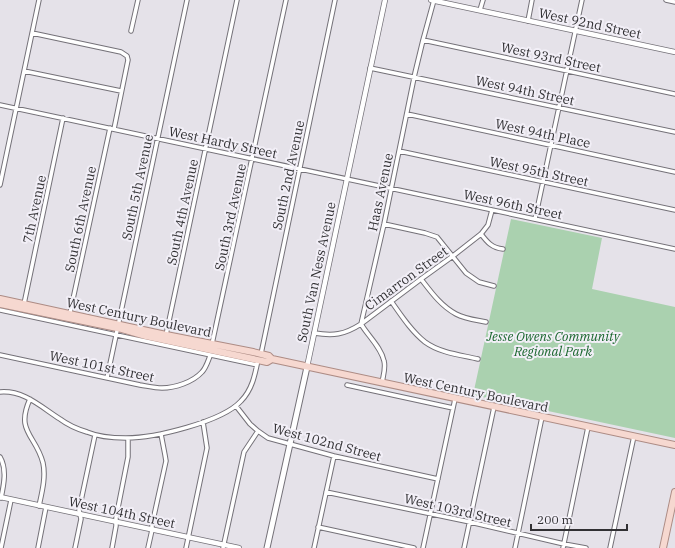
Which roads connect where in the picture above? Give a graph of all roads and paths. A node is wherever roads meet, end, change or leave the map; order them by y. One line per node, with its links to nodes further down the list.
1 (39, 0): 18 (street)
2 (138, 0): 16 (street)
3 (187, 0): 34 (street, South 5th Avenue)
4 (237, 0): 36 (street, South 4th Avenue)
5 (286, 0): 38 (street, South 3rd Avenue)
6 (335, 0): 39 (street, South 2nd Avenue)
7 (385, 0): 21 (street, South Van Ness Avenue)
8 (433, 0): 14 (street, West 92nd Street); 19 (street, Haas Avenue)
9 (483, 0): 14 (street)
10 (532, 0): 15 (street)
11 (582, 0): 17 (street)
12 (666, 0): 13 (street)
13 (675, 2)
14 (480, 10): 15 (street, West 92nd Street)
15 (528, 21): 17 (street, West 92nd Street)
16 (132, 31)
17 (575, 31): 20 (street, West 92nd Street); 23 (street)
18 (32, 33): 22 (street); 25 (street, South 6th Avenue)
19 (423, 40): 23 (street, West 93rd Street); 24 (street, Haas Avenue)
20 (675, 52)
21 (370, 68): 24 (street, West 94th Street); 41 (street, South Van Ness Avenue)
22 (24, 71): 25 (street); 29 (street)
23 (566, 71): 26 (street, West 93rd Street); 28 (street)
24 (414, 77): 28 (street, West 94th Street); 30 (street, Haas Avenue)
25 (121, 91): 32 (street, South 6th Avenue)
26 (675, 94)
27 (0, 105): 29 (street, West Hardy Street)
28 (559, 107): 33 (street, West 94th Street); 35 (street)
29 (16, 108): 31 (street, West Hardy Street); 43 (street)
30 (407, 114): 35 (street, West 94th Place); 37 (street, Haas Avenue)
31 (63, 118): 32 (street, West Hardy Street); 58 (street, 7th Avenue)
32 (112, 129): 34 (street, West Hardy Street); 60 (street, South 6th Avenue)
33 (675, 132)
34 (158, 138): 36 (street, West Hardy Street); 63 (street, South 5th Avenue)
35 (551, 144): 40 (street, West 94th Place); 42 (street)
36 (206, 148): 38 (street, West Hardy Street); 66 (street, South 4th Avenue)
37 (399, 151): 42 (street, West 95th Street); 44 (street, Haas Avenue)
38 (252, 158): 39 (street, West Hardy Street); 67 (street, South 3rd Avenue)
39 (299, 168): 41 (street, West Hardy Street); 71 (street, South 2nd Avenue)
40 (675, 172)
41 (347, 178): 44 (street, West 96th Street); 64 (street, South Van Ness Avenue)
42 (543, 182): 46 (street, West 95th Street); 47 (street)
43 (0, 185)
44 (392, 188): 45 (street, West 96th Street); 48 (street, Haas Avenue)
45 (492, 210): 47 (street, West 96th Street); 49 (street, Cimarron Street)
46 (675, 210)
47 (535, 219): 50 (street, West 96th Street)
48 (384, 224): 52 (street); 62 (street, Haas Avenue)
49 (481, 234): 51 (street); 52 (street, Cimarron Street)
50 (675, 248)
51 (503, 249)
52 (453, 256): 53 (street, Cimarron Street); 54 (street)
53 (421, 278): 56 (street, Cimarron Street); 61 (street)
54 (494, 286)
55 (0, 299): 58 (main road, West Century Boulevard)
56 (391, 301): 62 (street, Cimarron Street); 70 (street)
57 (0, 304): 63 (main road, West Century Boulevard)
58 (24, 304): 60 (main road, West Century Boulevard)
59 (0, 310): 65 (street, West Century Boulevard)
60 (70, 313): 63 (main road, West Century Boulevard)
61 (486, 322)
62 (361, 324): 64 (street, Cimarron Street); 74 (street)
63 (118, 326): 65 (street, South 5th Avenue); 66 (main road, West Century Boulevard); 71 (main road, West Century Boulevard)
64 (314, 333): 72 (street, South Van Ness Avenue)
65 (116, 335): 69 (street, West Century Boulevard); 73 (street, South 5th Avenue)
66 (166, 335): 67 (main road, West Century Boulevard)
67 (212, 344): 71 (main road, West Century Boulevard)
68 (0, 355): 73 (street, West 101st Street)
69 (210, 356): 71 (street, West Century Boulevard); 73 (street, West 101st Street)
70 (478, 359)
71 (259, 360): 72 (main road, West Century Boulevard); 79 (street, South 2nd Avenue)
72 (306, 367): 74 (main road, West Century Boulevard); 90 (main road, South Van Ness Avenue)
73 (107, 378)
74 (382, 383): 78 (main road, West Century Boulevard)
75 (347, 385): 81 (street, West Century Boulevard)
76 (0, 392): 77 (street)
77 (30, 399): 87 (street); 99 (street)
78 (455, 399): 80 (main road, West Century Boulevard); 81 (street)
79 (236, 406): 83 (street); 85 (street, West 102nd Street)
80 (494, 407): 82 (main road, West Century Boulevard); 104 (street)
81 (453, 408): 94 (street)
82 (542, 417): 84 (main road, West Century Boulevard); 107 (street)
83 (202, 422): 86 (street); 108 (street)
84 (588, 427): 88 (main road, West Century Boulevard); 110 (street)
85 (258, 432): 90 (street, West 102nd Street); 109 (street)
86 (161, 434): 89 (street); 106 (street)
87 (95, 435): 89 (street); 101 (street)
88 (634, 436): 91 (main road, West Century Boulevard); 125 (street)
89 (128, 438): 103 (street)
90 (290, 444): 92 (street, West 102nd Street); 118 (main road, South Van Ness Avenue)
91 (675, 445)
92 (334, 456): 94 (street, West 102nd Street); 95 (street)
93 (0, 457): 97 (street)
94 (438, 479): 102 (street)
95 (326, 492): 102 (street, West 103rd Street); 105 (street)
96 (675, 492): 126 (main road)
97 (1, 497): 98 (street, West 104th Street)
98 (11, 500): 99 (street, West 104th Street); 111 (street)
99 (39, 506): 100 (street, West 104th Street)
100 (46, 507): 101 (street, West 104th Street); 112 (street)
101 (79, 514): 103 (street, West 104th Street); 113 (street)
102 (430, 514): 104 (street, West 103rd Street); 121 (street)
103 (116, 522): 106 (street, West 104th Street); 114 (street)
104 (470, 522): 107 (street, West 103rd Street); 122 (street)
105 (318, 527): 119 (street); 120 (street)
106 (152, 530): 108 (street, West 104th Street); 115 (street)
107 (518, 534): 110 (street, West 103rd Street); 123 (street)
108 (188, 537): 109 (street, West 104th Street); 116 (street)
109 (223, 546): 117 (street, West 104th Street)
110 (564, 546): 124 (street, West 103rd Street)
111 (1, 548)
112 (38, 548)
113 (74, 548)
114 (112, 548)
115 (148, 548)
116 (186, 548)
117 (239, 548)
118 (267, 548)
119 (314, 548)
120 (414, 548)
121 (423, 548)
122 (464, 548)
123 (515, 548)
124 (586, 548)
125 (610, 548)
126 (662, 548)

